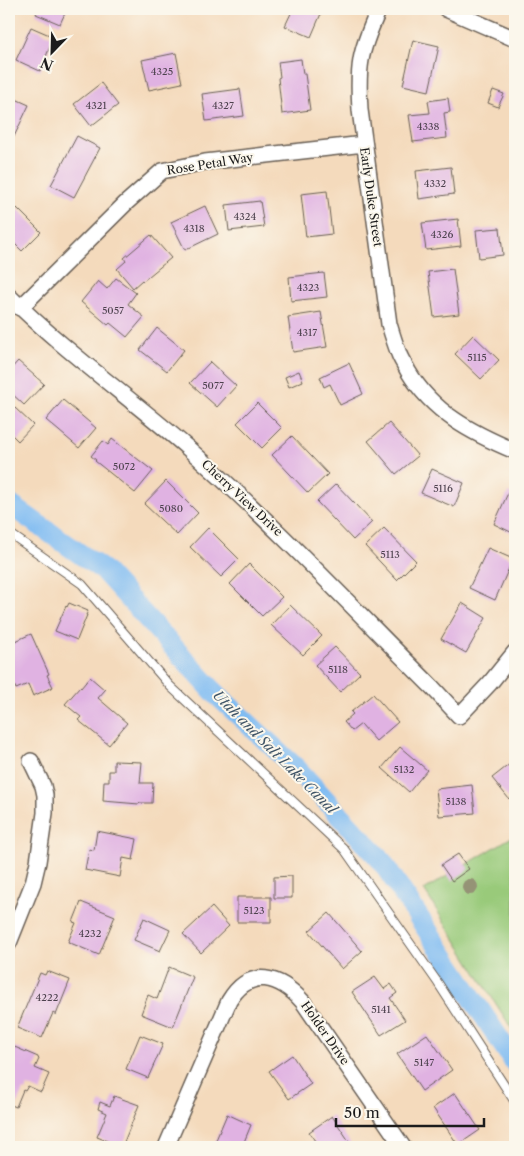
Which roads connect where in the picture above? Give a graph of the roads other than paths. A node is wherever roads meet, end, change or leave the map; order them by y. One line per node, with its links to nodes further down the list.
1 (379, 9): 4 (street, Early Duke Street)
2 (446, 9): 3 (street)
3 (515, 39)
4 (364, 144): 6 (street, Rose Petal Way); 7 (street, Early Duke Street)
5 (9, 296): 6 (street, Cherry View Drive)
6 (20, 308): 9 (street, Cherry View Drive)
7 (515, 451)
8 (9, 533): 12 (lane)
9 (515, 652)
10 (31, 761): 11 (street)
11 (10, 939)
12 (515, 1102)
13 (166, 1147): 14 (street, Holder Drive)
14 (403, 1147)

